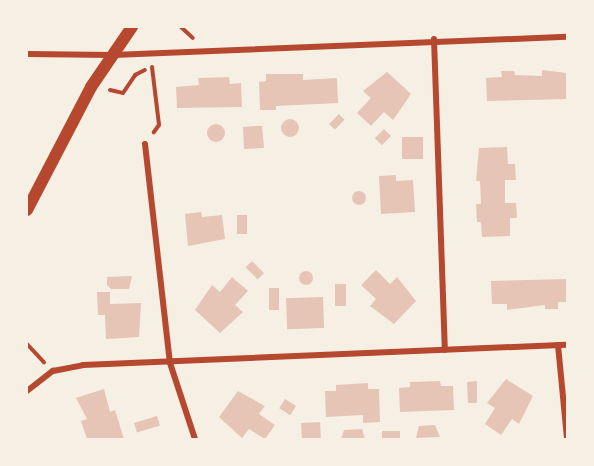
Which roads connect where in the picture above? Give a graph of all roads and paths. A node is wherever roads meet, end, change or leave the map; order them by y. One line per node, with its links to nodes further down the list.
1 (132, 27): 7 (main road)
2 (181, 27): 3 (path)
3 (193, 35)
4 (567, 37): 5 (street)
5 (434, 39): 7 (street); 16 (street)
6 (27, 54): 7 (street)
7 (113, 55): 12 (main road)
8 (161, 65): 9 (path)
9 (152, 66): 10 (path); 11 (path)
10 (123, 93)
11 (146, 144): 17 (street)
12 (27, 210)
13 (27, 344): 18 (path)
14 (558, 345): 15 (street); 16 (street); 21 (street)
15 (567, 345)
16 (445, 350): 17 (street)
17 (170, 363): 18 (street); 20 (street)
18 (53, 371): 19 (street)
19 (27, 391)
20 (195, 439)
21 (567, 439)

